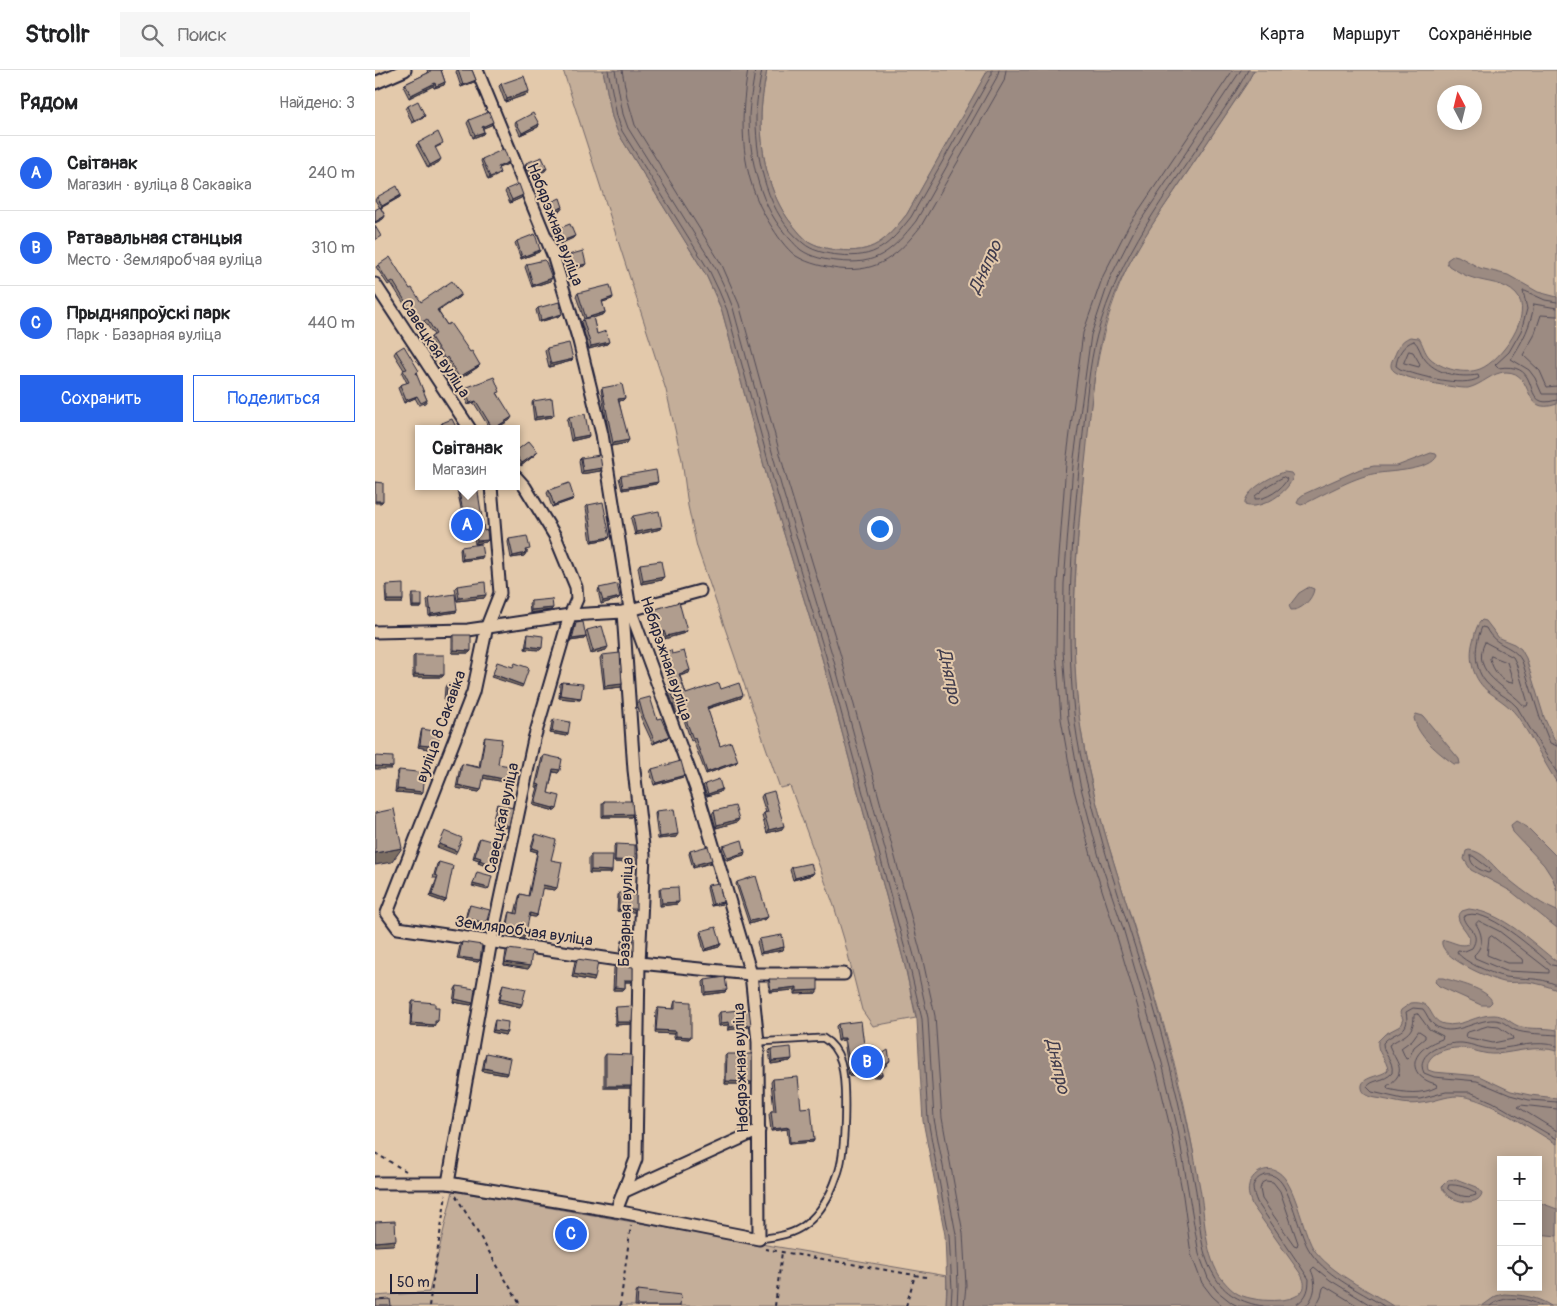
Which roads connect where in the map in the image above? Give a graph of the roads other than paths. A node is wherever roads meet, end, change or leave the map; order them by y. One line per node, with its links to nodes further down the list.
1 (405, 70): 3 (street)
2 (477, 70): 9 (street, Набярэжная вуліца)
3 (375, 82)
4 (375, 284): 5 (street, Савецкая вуліца)
5 (466, 425)
6 (520, 481): 10 (street, Савецкая вуліца)
7 (491, 490): 11 (street, вуліца 8 Сакавіка)
8 (700, 591): 9 (street)
9 (626, 611): 10 (street); 15 (street, Базарная вуліца); 16 (street, Набярэжная вуліца)
10 (570, 615): 11 (street); 14 (street, Савецкая вуліца)
11 (487, 626): 12 (street); 13 (street, вуліца 8 Сакавіка)
12 (375, 632)
13 (387, 913): 14 (street, Земляробчая вуліца)
14 (491, 941): 15 (street, Земляробчая вуліца); 21 (street, Савецкая вуліца)
15 (639, 963): 16 (street, Земляробчая вуліца); 22 (street, Базарная вуліца)
16 (751, 974): 17 (street, Земляробчая вуліца); 18 (street, Набярэжная вуліца)
17 (844, 974)
18 (758, 1042): 19 (street, Набярэжная вуліца); 24 (lane)
19 (759, 1130): 22 (street); 24 (street, Набярэжная вуліца)
20 (375, 1182): 21 (street)
21 (448, 1183): 23 (street)
22 (623, 1192): 23 (street, Базарная вуліца)
23 (616, 1211): 24 (street)
24 (759, 1239)

